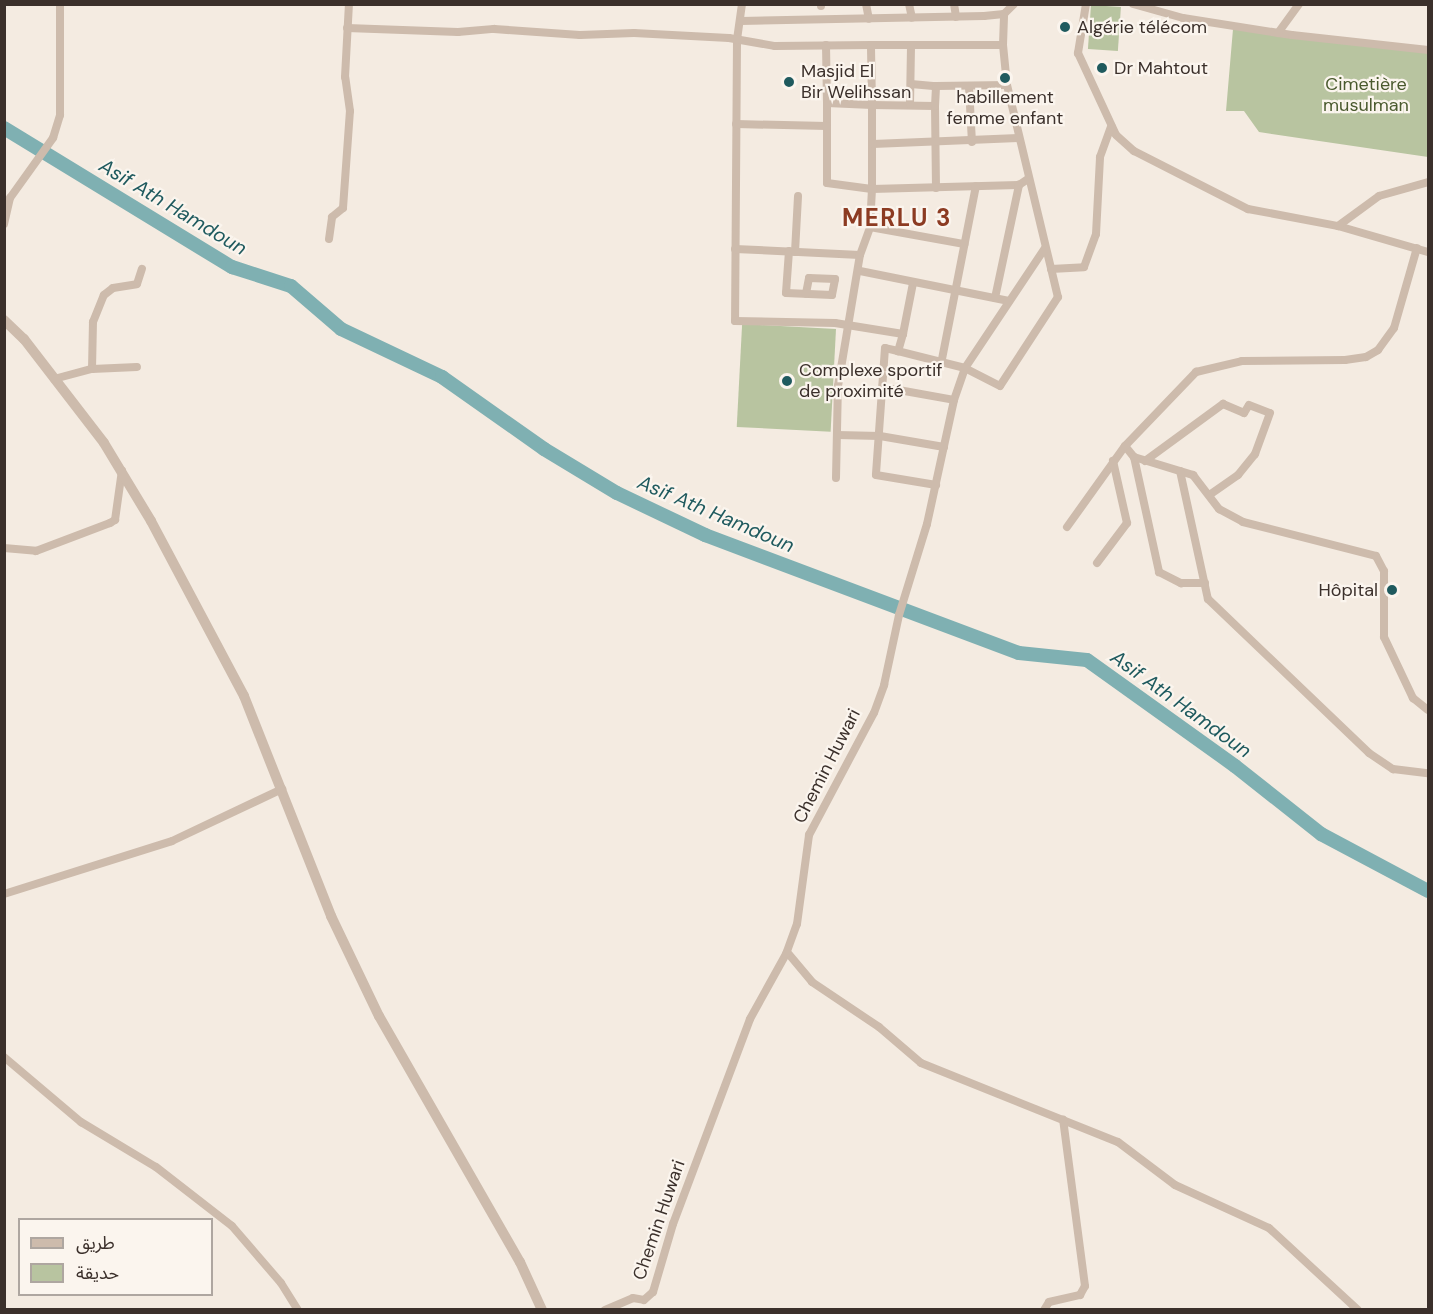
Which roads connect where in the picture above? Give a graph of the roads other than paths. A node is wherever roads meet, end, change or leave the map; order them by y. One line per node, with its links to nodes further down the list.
1 (60, 4): 46 (street)
2 (348, 4): 16 (street)
3 (742, 4): 15 (street)
4 (866, 4): 14 (street)
5 (909, 4): 13 (street)
6 (954, 4): 12 (street)
7 (1014, 4): 11 (street)
8 (1086, 4): 34 (street)
9 (1132, 4): 17 (street)
10 (1299, 4): 17 (street)
11 (1004, 14): 12 (street); 21 (street)
12 (956, 17): 13 (street)
13 (912, 18): 14 (street)
14 (869, 19): 15 (street)
15 (741, 21): 18 (street)
16 (347, 28): 18 (street); 49 (street)
17 (1278, 33): 23 (street)
18 (737, 41): 19 (street); 32 (street)
19 (826, 45): 20 (street); 28 (street)
20 (871, 45): 22 (street); 30 (street)
21 (1004, 45): 22 (street); 25 (street)
22 (911, 47): 24 (street)
23 (1428, 50)
24 (911, 84): 26 (street); 29 (street)
25 (1007, 85): 27 (street); 35 (street)
26 (936, 86): 27 (street); 31 (street)
27 (969, 87): 36 (street)
28 (827, 103): 30 (street); 33 (street)
29 (910, 104): 30 (street); 31 (street)
30 (872, 105): 38 (street)
31 (935, 106): 37 (street)
32 (736, 124): 33 (street); 53 (street)
33 (827, 126): 44 (street)
34 (1112, 126): 48 (street); 58 (street)
35 (1020, 138): 36 (street); 39 (street)
36 (972, 142): 37 (street)
37 (934, 143): 38 (street); 43 (street)
38 (873, 144): 44 (street)
39 (1028, 179): 41 (street); 51 (street)
40 (1428, 182): 48 (street)
41 (1019, 185): 42 (street); 63 (street)
42 (976, 186): 43 (street); 50 (street)
43 (936, 188): 44 (street)
44 (872, 189): 47 (street)
45 (798, 196): 54 (street)
46 (4, 224)
47 (870, 226): 50 (street); 56 (street)
48 (1338, 226): 52 (street)
49 (329, 239)
50 (964, 244): 61 (street)
51 (1045, 248): 58 (street); 64 (street, Chemin Huwari)
52 (1417, 248): 55 (street); 78 (street)
53 (735, 249): 54 (street); 66 (street)
54 (792, 251): 56 (street); 62 (street)
55 (1428, 252)
56 (860, 255): 59 (street)
57 (142, 269): 72 (street)
58 (1051, 269): 71 (street)
59 (860, 271): 60 (street); 66 (street)
60 (913, 283): 61 (street); 67 (street)
61 (955, 290): 63 (street); 69 (street)
62 (806, 294)
63 (995, 298): 64 (street)
64 (1009, 301): 71 (street, Chemin Huwari)
65 (4, 320): 73 (street)
66 (846, 324): 67 (street); 76 (street)
67 (903, 334): 68 (street)
68 (898, 351): 69 (street); 74 (street)
69 (942, 359): 71 (street)
70 (136, 367): 72 (street)
71 (965, 368): 75 (street, Chemin Huwari)
72 (92, 369): 73 (street)
73 (54, 379): 83 (street)
74 (882, 387): 75 (street); 77 (street)
75 (954, 400): 79 (street, Chemin Huwari)
76 (837, 435): 77 (street); 85 (street)
77 (880, 436): 79 (street); 86 (street)
78 (1125, 446): 80 (street); 81 (street)
79 (944, 447): 86 (street, Chemin Huwari)
80 (1134, 457): 82 (street); 91 (street)
81 (1113, 461): 88 (street); 90 (street)
82 (1145, 461): 84 (street); 87 (street)
83 (122, 469): 89 (street); 94 (street)
84 (1180, 471): 87 (street); 91 (street)
85 (836, 478)
86 (936, 485): 96 (street, Chemin Huwari)
87 (1209, 495): 92 (street)
88 (1067, 527)
89 (4, 548)
90 (1097, 563)
91 (1205, 583): 93 (street)
92 (1428, 710)
93 (1428, 773)
94 (282, 789): 95 (street); 100 (street)
95 (4, 894)
96 (787, 951): 98 (street); 101 (street, Chemin Huwari)
97 (4, 1057): 99 (street)
98 (1063, 1119): 102 (street); 103 (street)
99 (298, 1310)
100 (542, 1310)
101 (605, 1310)
102 (1044, 1310)
103 (1358, 1310)

